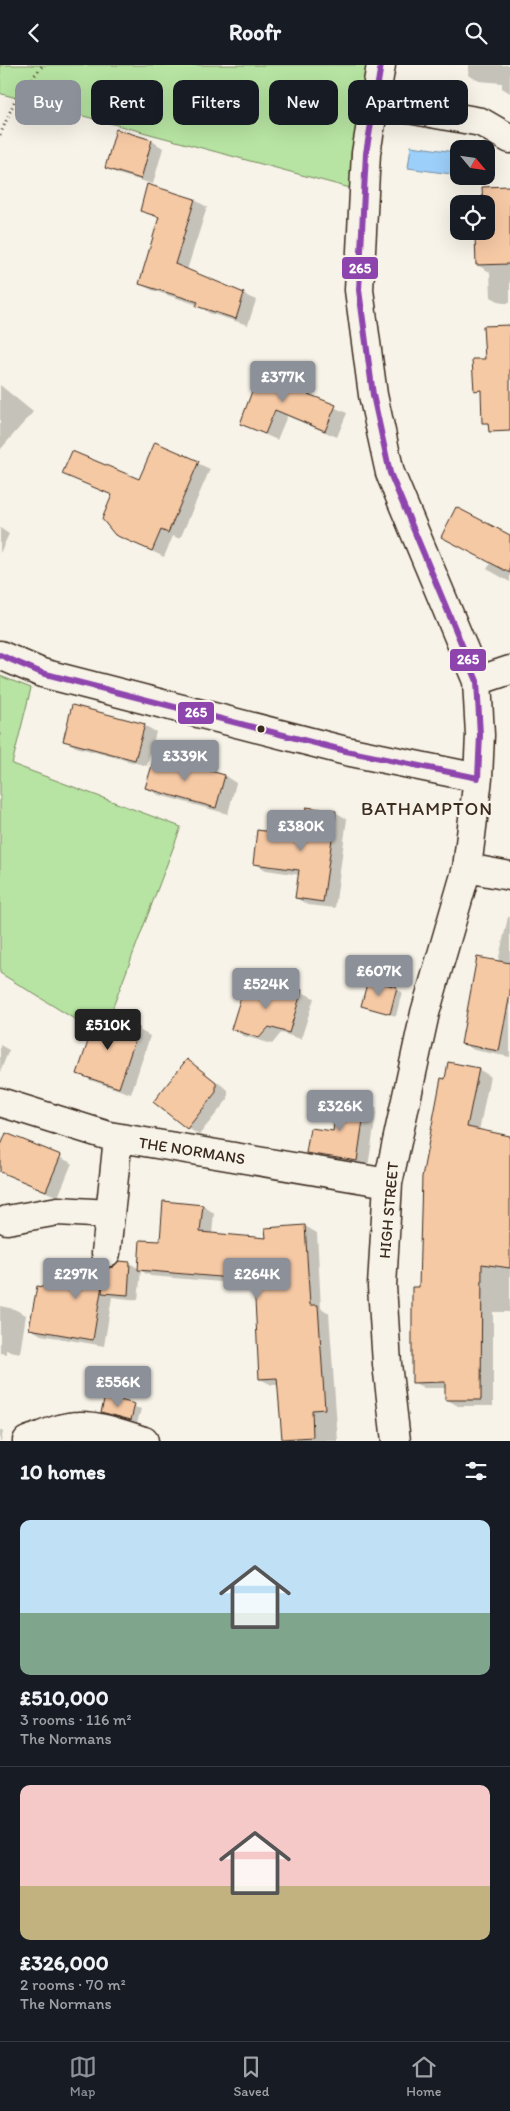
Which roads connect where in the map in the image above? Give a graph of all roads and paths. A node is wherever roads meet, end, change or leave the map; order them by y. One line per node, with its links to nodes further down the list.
1 (43, 65): 6 (path)
2 (381, 65): 3 (street, HIGH STREET)
3 (378, 80)
4 (468, 121): 7 (street)
5 (370, 125): 10 (street, HIGH STREET)
6 (0, 135)
7 (510, 139)
8 (0, 655): 11 (street)
9 (510, 671): 10 (street)
10 (477, 681): 11 (street, HIGH STREET)
11 (478, 778): 12 (street, HIGH STREET)
12 (467, 868): 13 (street); 16 (street, HIGH STREET)
13 (510, 876)
14 (0, 1103): 15 (street, THE NORMANS)
15 (118, 1138): 16 (street, THE NORMANS); 17 (street)
16 (388, 1183): 22 (street, HIGH STREET)
17 (110, 1214): 18 (street); 19 (street)
18 (7, 1220)
19 (106, 1253)
20 (27, 1441): 21 (street)
21 (144, 1441)
22 (396, 1441)

